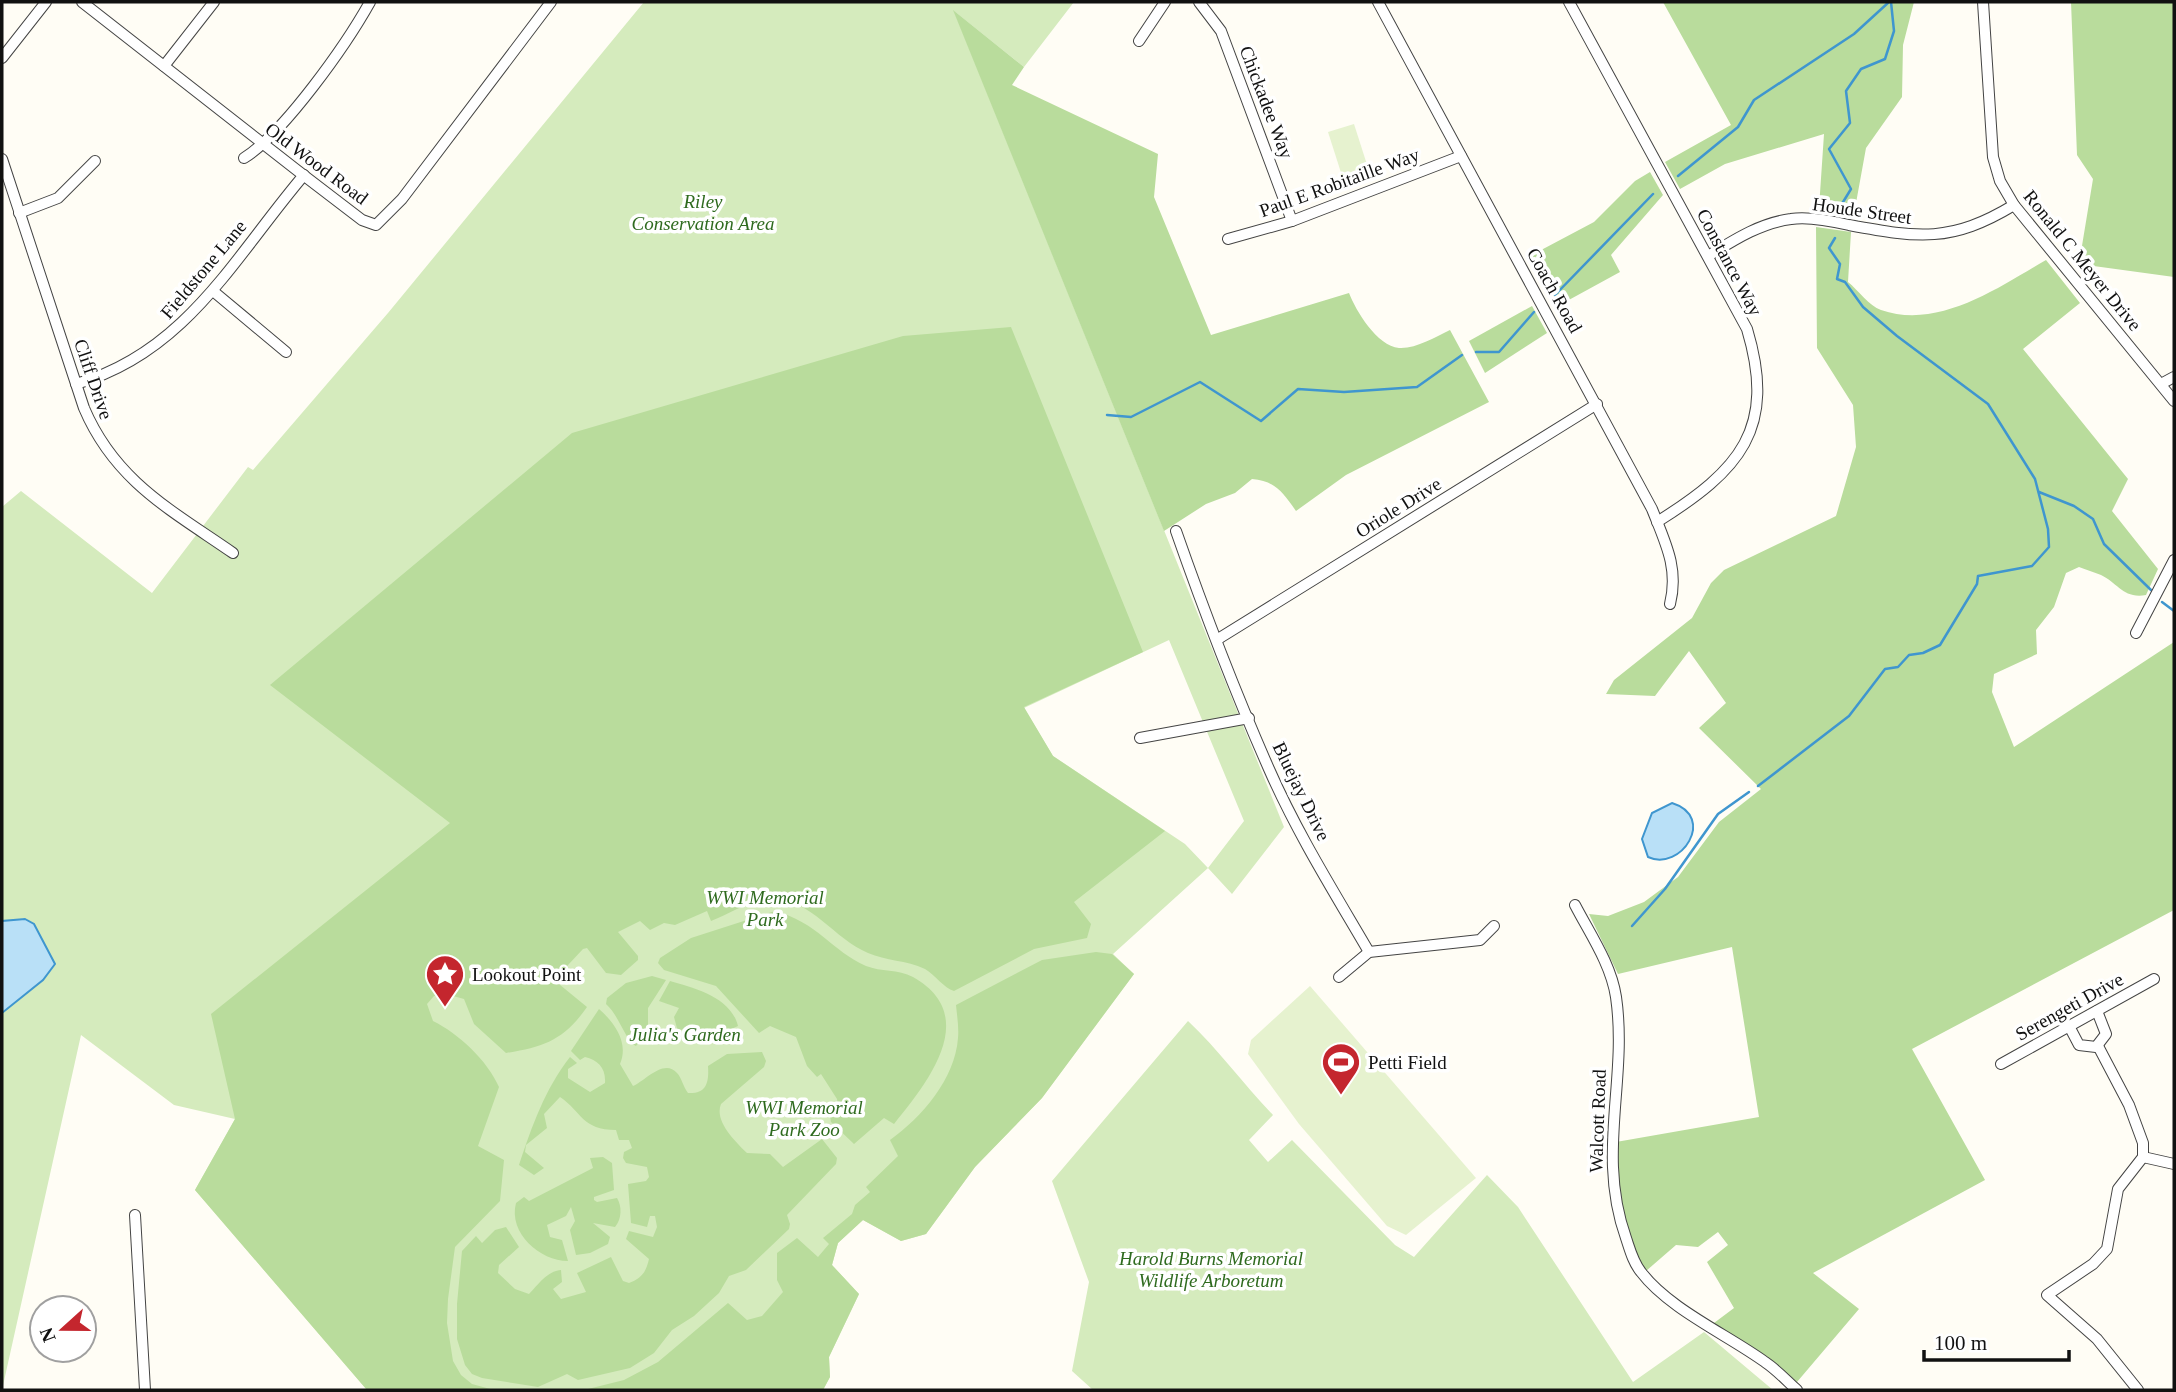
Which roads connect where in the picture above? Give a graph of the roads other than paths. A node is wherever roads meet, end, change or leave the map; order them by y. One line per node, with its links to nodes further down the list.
1 (46, 2): 12 (street)
2 (82, 2): 13 (street, Old Wood Road)
3 (214, 2): 13 (street)
4 (370, 2): 14 (street)
5 (551, 2): 19 (street, Old Wood Road)
6 (1166, 2): 11 (street)
7 (1199, 2): 22 (street, Chickadee Way)
8 (1569, 2): 24 (street, Constance Way)
9 (1983, 2): 20 (street, Ronald C Meyer Drive)
10 (1383, 3): 15 (street, Coach Road)
11 (1139, 41)
12 (2, 58)
13 (164, 66): 14 (street, Old Wood Road)
14 (265, 145): 16 (street); 19 (street, Old Wood Road)
15 (1461, 156): 22 (street, Paul E Robitaille Way); 31 (street, Coach Road)
16 (244, 158)
17 (2, 159): 21 (street, Cliff Drive)
18 (95, 161): 21 (street)
19 (304, 175): 25 (street, Fieldstone Lane)
20 (2014, 205): 24 (street, Houde Street); 29 (street, Ronald C Meyer Drive)
21 (19, 213): 28 (street, Cliff Drive)
22 (1292, 221): 23 (street, Paul E Robitaille Way)
23 (1228, 239)
24 (1708, 256): 32 (street, Constance Way)
25 (212, 291): 26 (street); 28 (street, Fieldstone Lane)
26 (286, 352)
27 (2174, 377): 29 (street)
28 (76, 384): 34 (street, Cliff Drive)
29 (2161, 384): 30 (street, Ronald C Meyer Drive)
30 (2174, 401)
31 (1597, 404): 32 (street, Coach Road); 38 (street, Oriole Drive)
32 (1657, 522): 36 (street, Coach Road)
33 (1176, 531): 38 (street, Bluejay Drive)
34 (233, 554)
35 (2174, 560): 37 (street)
36 (1670, 604)
37 (2136, 633)
38 (1218, 639): 39 (street, Bluejay Drive)
39 (1249, 718): 40 (street); 43 (street, Bluejay Drive)
40 (1140, 738)
41 (1575, 905): 54 (street, Walcott Road)
42 (1494, 926): 43 (street)
43 (1369, 952): 44 (street)
44 (1339, 977)
45 (2154, 979): 46 (street, Serengeti Drive)
46 (2096, 1011): 47 (street, Serengeti Drive); 48 (street)
47 (2069, 1026): 48 (street); 49 (street, Serengeti Drive)
48 (2098, 1046): 50 (street)
49 (2001, 1064)
50 (2143, 1157): 51 (street); 55 (street)
51 (2174, 1164)
52 (135, 1215): 53 (street)
53 (145, 1390)
54 (1797, 1390)
55 (2138, 1390)

